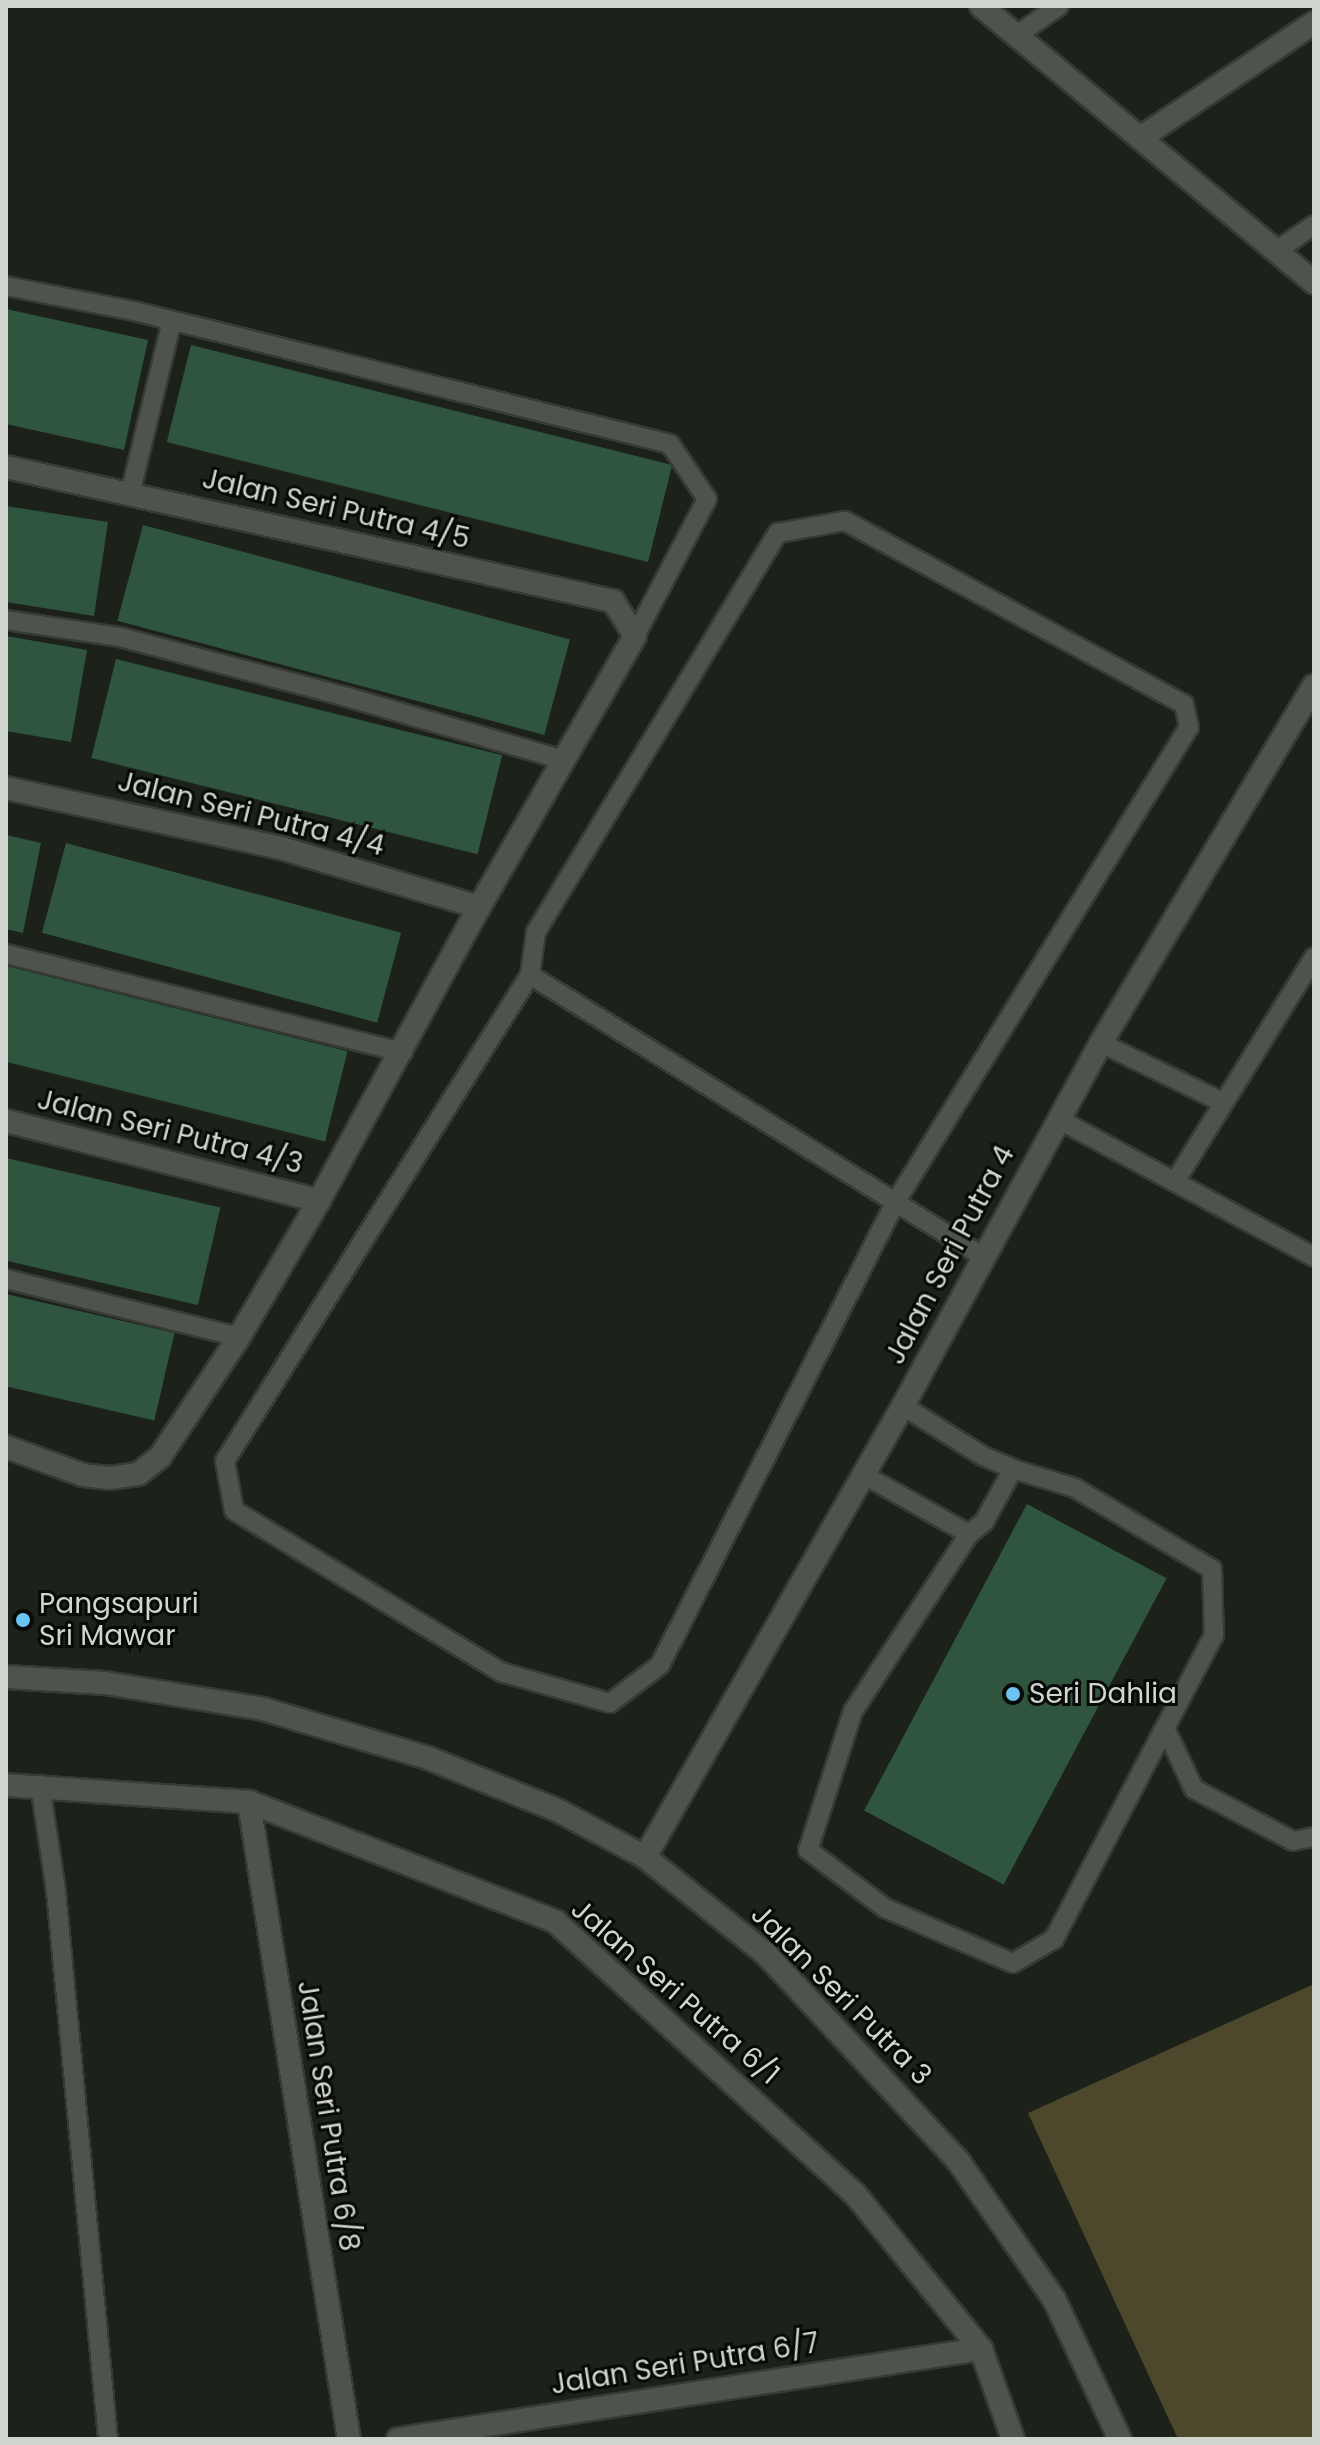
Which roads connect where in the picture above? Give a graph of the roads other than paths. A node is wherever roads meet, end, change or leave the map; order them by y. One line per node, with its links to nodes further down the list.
1 (981, 6): 4 (street)
2 (1059, 6): 4 (lane)
3 (1314, 23): 5 (street)
4 (1017, 35): 5 (street)
5 (1140, 138): 7 (street)
6 (1314, 225): 7 (lane)
7 (1276, 251): 8 (street)
8 (1314, 282)
9 (6, 286): 10 (lane)
10 (172, 321): 12 (lane); 14 (lane)
11 (6, 467): 12 (street, Jalan Seri Putra 4/5)
12 (130, 494): 14 (street, Jalan Seri Putra 4/5)
13 (6, 620): 16 (lane)
14 (635, 636): 16 (street)
15 (1314, 686): 22 (street, Jalan Seri Putra 4)
16 (564, 760): 18 (street)
17 (6, 788): 18 (street, Jalan Seri Putra 4/4)
18 (479, 907): 23 (street)
19 (6, 954): 23 (lane)
20 (1314, 957): 24 (lane)
21 (530, 975): 29 (lane); 29 (lane); 29 (lane)
22 (1101, 1043): 24 (lane); 25 (street, Jalan Seri Putra 4)
23 (403, 1052): 28 (street)
24 (1222, 1102): 27 (lane)
25 (1058, 1119): 27 (lane); 30 (street, Jalan Seri Putra 4)
26 (6, 1121): 28 (street, Jalan Seri Putra 4/3)
27 (1176, 1180): 31 (lane)
28 (319, 1201): 33 (street)
29 (895, 1203): 30 (lane)
30 (982, 1256): 34 (street, Jalan Seri Putra 4)
31 (1314, 1257)
32 (6, 1279): 33 (lane)
33 (239, 1337): 35 (street)
34 (903, 1406): 36 (lane); 37 (street, Jalan Seri Putra 4)
35 (6, 1447)
36 (1013, 1469): 38 (lane); 40 (lane)
37 (864, 1475): 38 (lane); 45 (street, Jalan Seri Putra 4)
38 (969, 1534): 40 (lane)
39 (6, 1677): 45 (street, Jalan Seri Putra 3)
40 (1165, 1728): 44 (lane)
41 (6, 1785): 42 (street, Jalan Seri Putra 6/1)
42 (40, 1785): 43 (street, Jalan Seri Putra 6/1); 48 (lane)
43 (249, 1802): 46 (street, Jalan Seri Putra 6/1); 49 (street, Jalan Seri Putra 6/8)
44 (1314, 1837)
45 (645, 1857): 52 (street, Jalan Seri Putra 3)
46 (981, 2349): 47 (street, Jalan Seri Putra 6/7); 51 (street, Jalan Seri Putra 6/1)
47 (407, 2438): 50 (street, Jalan Seri Putra 6/7)
48 (108, 2439)
49 (349, 2439)
50 (398, 2439)
51 (1013, 2439)
52 (1120, 2439)

